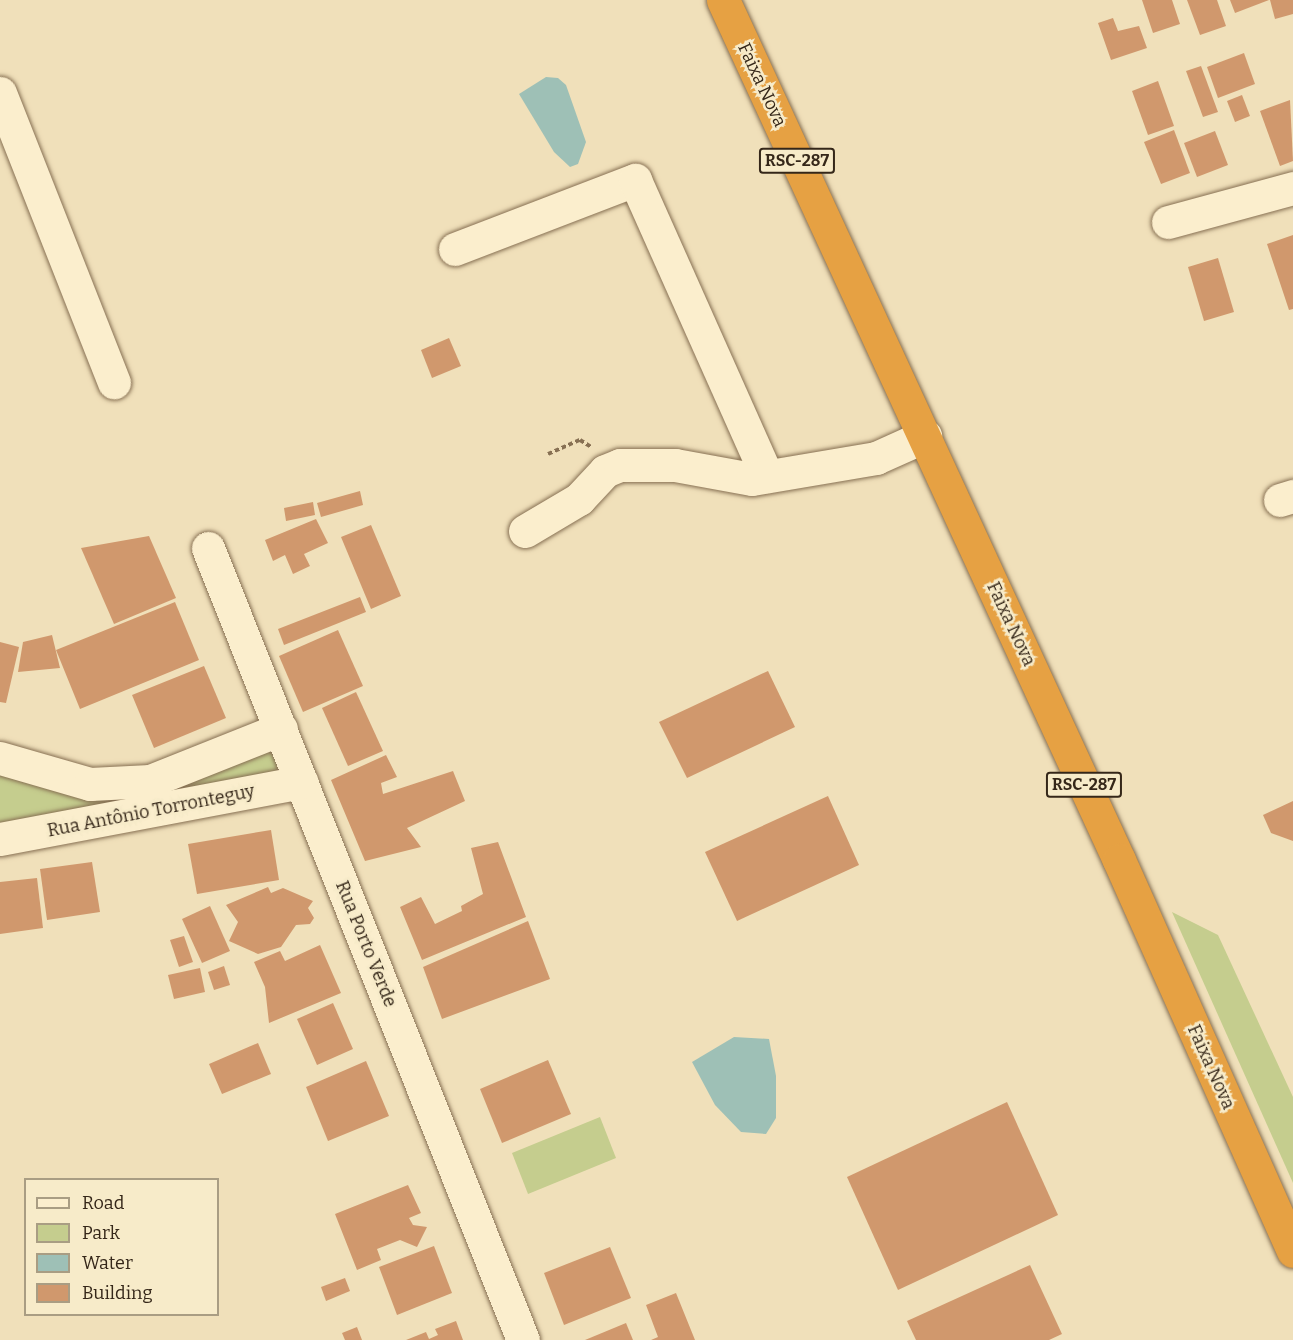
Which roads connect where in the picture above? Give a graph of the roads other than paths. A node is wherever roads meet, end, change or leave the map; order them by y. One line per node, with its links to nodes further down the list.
1 (723, 0): 7 (highway, Faixa Nova / RSC-287)
2 (0, 93): 6 (street)
3 (1293, 188): 4 (street)
4 (1168, 222)
5 (455, 249): 8 (street)
6 (114, 382)
7 (925, 436): 8 (street); 15 (highway, Faixa Nova / RSC-287)
8 (767, 477): 9 (street)
9 (525, 531)
10 (208, 548): 11 (street, Rua Porto Verde)
11 (281, 729): 12 (street, Rua Antônio Torronteguy); 13 (street, Rua Porto Verde)
12 (0, 758)
13 (302, 783): 14 (street, Rua Antônio Torronteguy); 16 (street, Rua Porto Verde)
14 (0, 839)
15 (1293, 1251)
16 (523, 1340)

